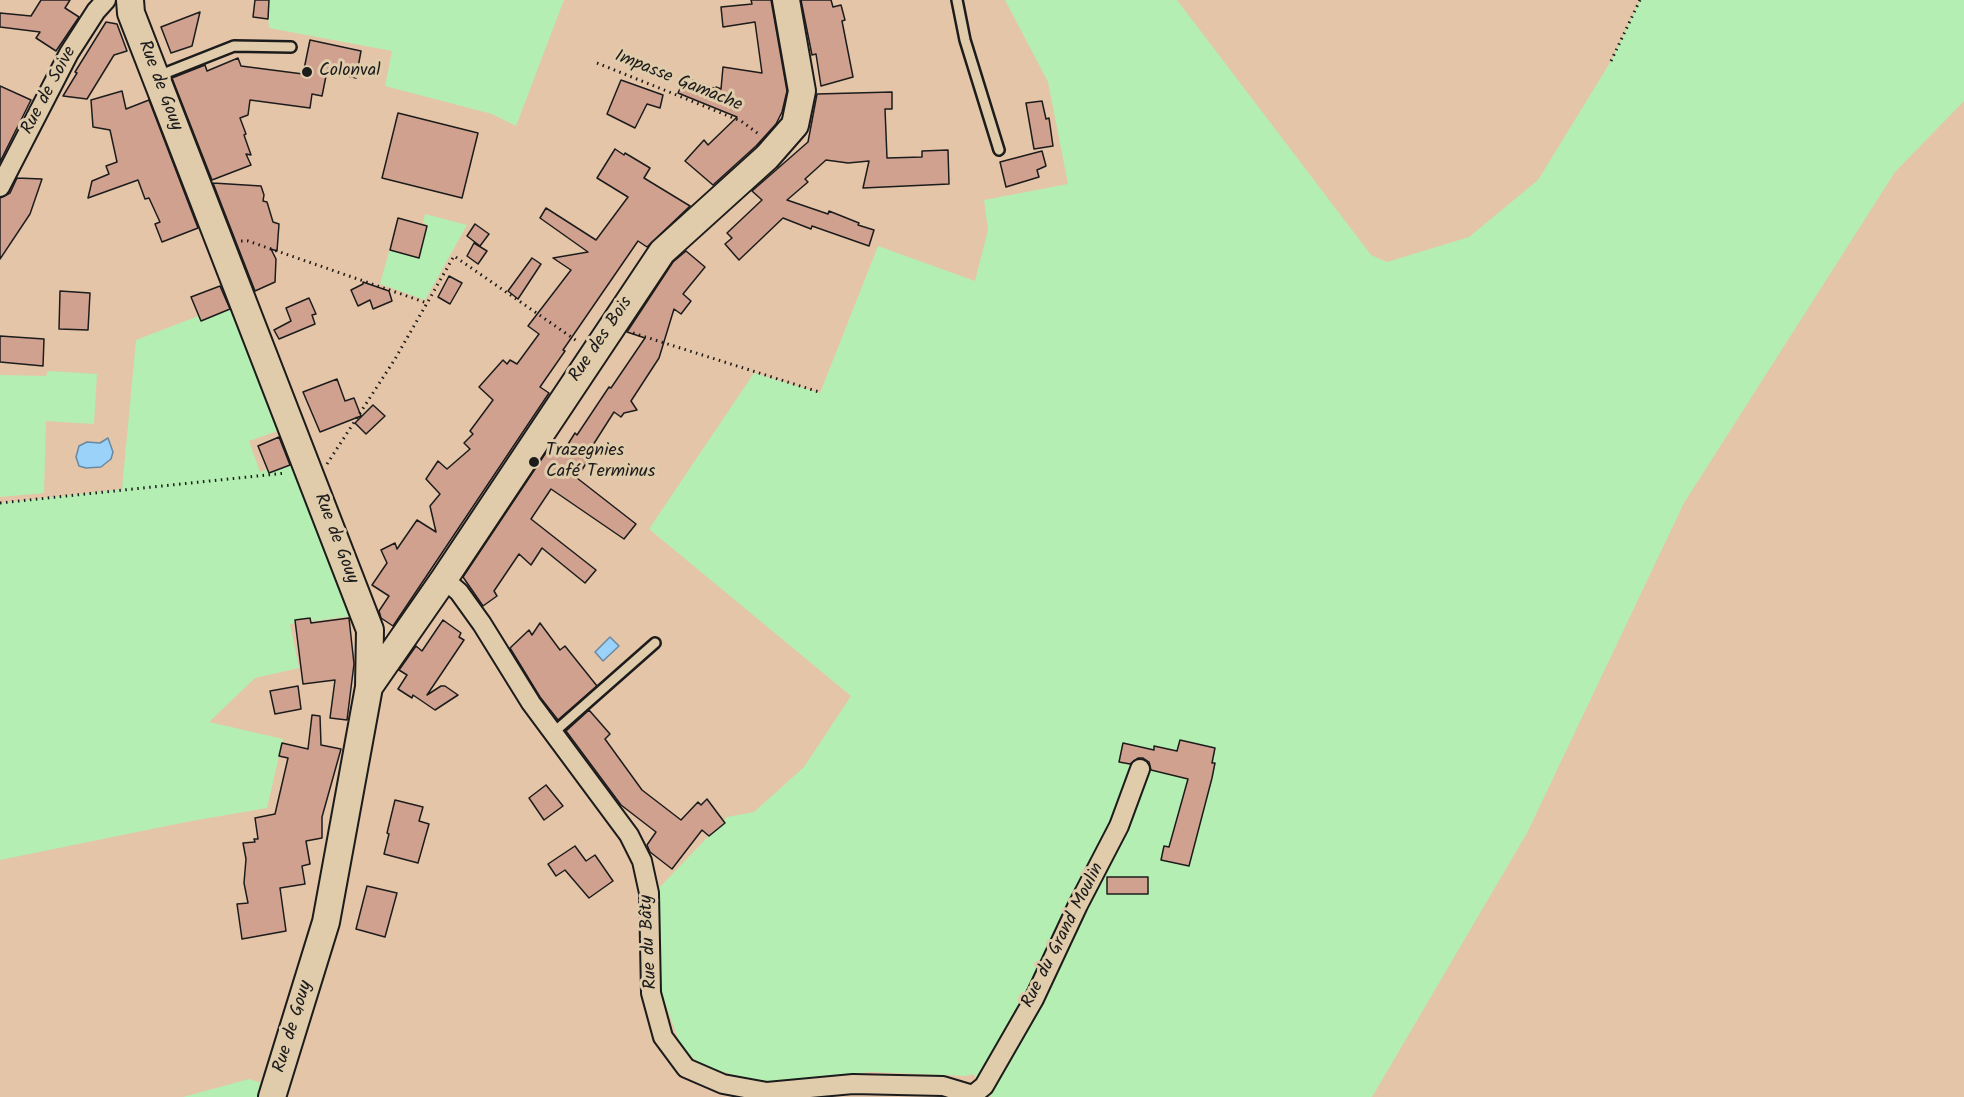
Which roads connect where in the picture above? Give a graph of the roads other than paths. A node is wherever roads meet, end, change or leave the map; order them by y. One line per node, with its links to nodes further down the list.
1 (106, 0): 8 (street, Rue de Soive)
2 (130, 0): 6 (street, Rue de Gouy)
3 (786, 0): 9 (street, Rue des Bois)
4 (957, 0): 7 (lane)
5 (291, 47): 6 (lane)
6 (156, 77): 11 (street, Rue de Gouy)
7 (999, 150)
8 (0, 186)
9 (444, 579): 11 (street, Rue des Bois); 12 (street, Rue du Bâty)
10 (655, 643): 12 (lane)
11 (369, 687): 15 (street, Rue de Gouy)
12 (553, 733): 14 (street, Rue du Bâty)
13 (1140, 769): 14 (street, Rue du Grand Moulin)
14 (973, 1095)
15 (272, 1097)

